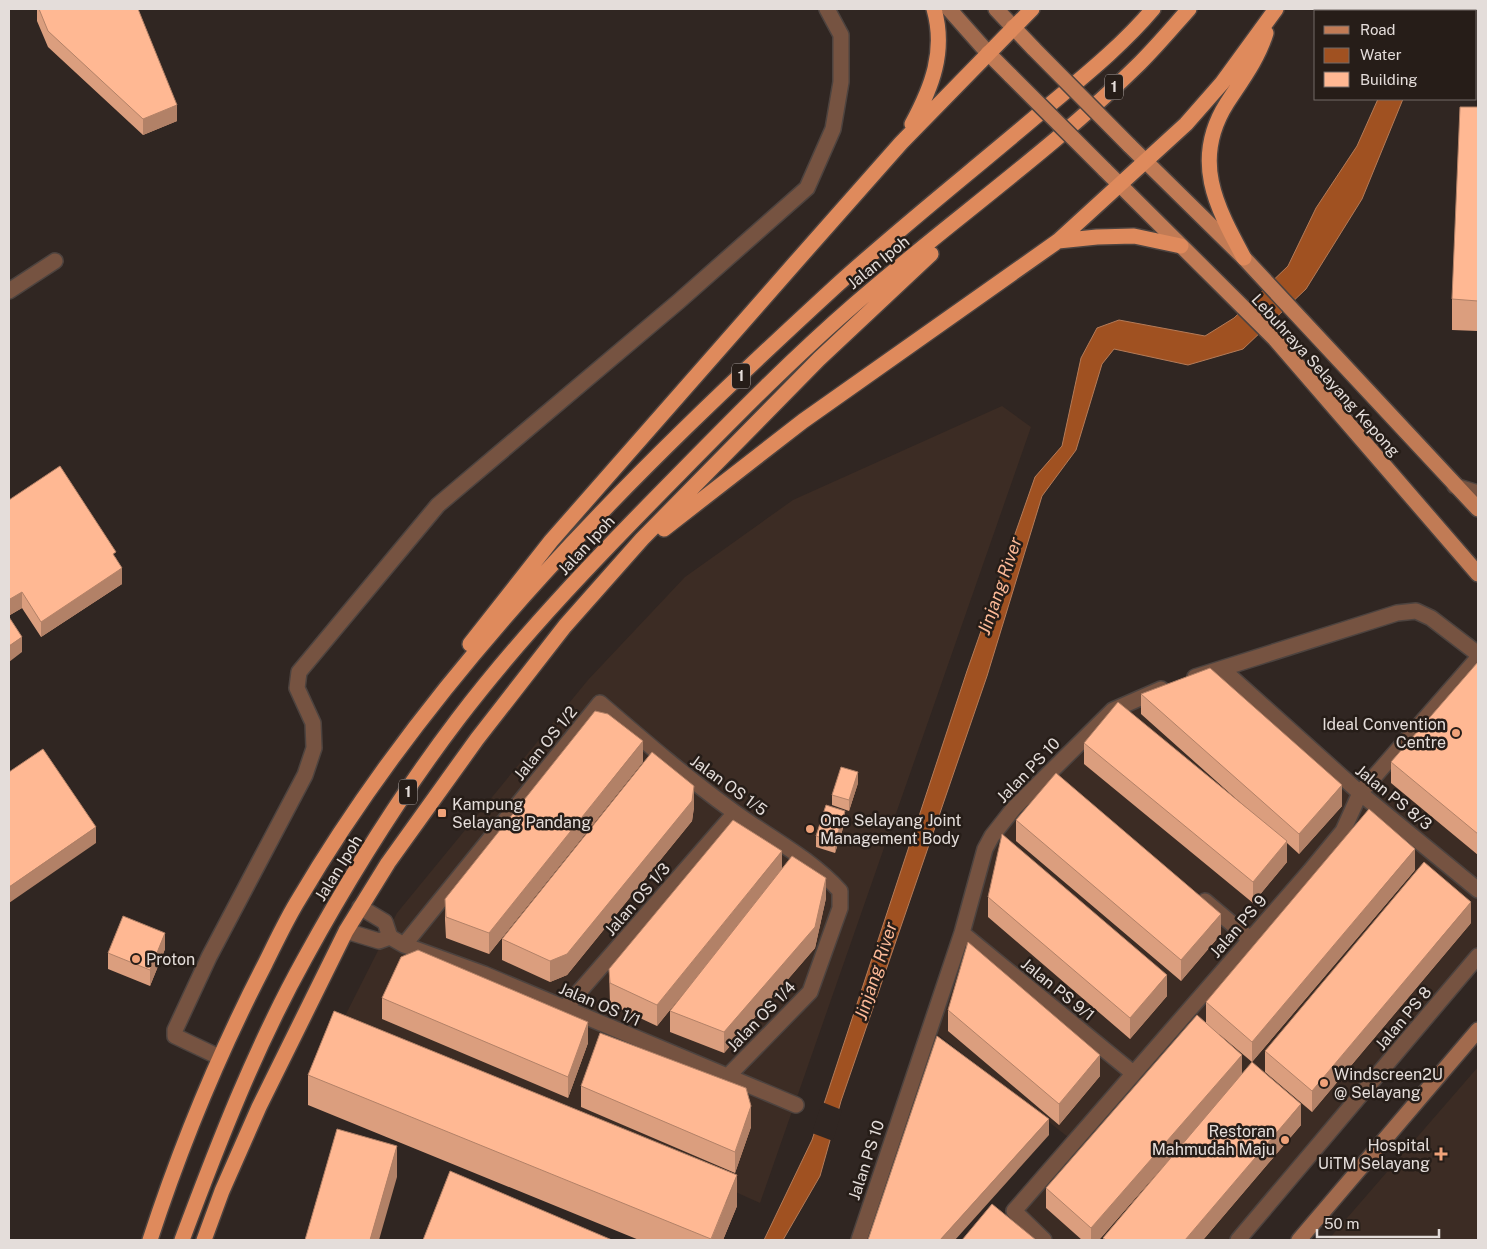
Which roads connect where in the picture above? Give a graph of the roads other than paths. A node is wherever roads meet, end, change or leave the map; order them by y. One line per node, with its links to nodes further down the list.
1 (827, 9): 45 (street)
2 (934, 9): 11 (highway)
3 (949, 9): 10 (street)
4 (996, 9): 9 (street)
5 (1032, 9): 9 (highway)
6 (1153, 9): 30 (highway, Jalan Ipoh / 1)
7 (1189, 9): 12 (highway, Jalan Ipoh / 1)
8 (1273, 14): 13 (highway); 17 (highway)
9 (1013, 27): 10 (highway); 13 (main road, Lebuhraya Selayang Kepong, bridge)
10 (988, 53): 11 (highway); 14 (main road, Lebuhraya Selayang Kepong, bridge)
11 (902, 143): 30 (highway)
12 (1033, 158): 24 (highway); 51 (highway, Jalan Ipoh / 1)
13 (1146, 162): 14 (highway); 17 (main road, Lebuhraya Selayang Kepong)
14 (1119, 184): 15 (highway); 16 (main road, Lebuhraya Selayang Kepong)
15 (1058, 241): 16 (highway); 24 (highway)
16 (1181, 246): 23 (main road, Lebuhraya Selayang Kepong)
17 (1244, 258): 20 (main road, Lebuhraya Selayang Kepong)
18 (54, 261): 19 (street)
19 (9, 291)
20 (1455, 486): 21 (street); 22 (main road, Lebuhraya Selayang Kepong)
21 (1478, 493)
22 (1478, 509)
23 (1478, 574)
24 (564, 626): 36 (highway)
25 (1478, 656): 26 (street, Jalan PS 10); 31 (street, Jalan PS 9)
26 (1222, 669): 28 (street, Jalan PS 10); 31 (street, Jalan PS 8/3)
27 (600, 703): 32 (street, Jalan OS 1/5); 41 (street, Jalan OS 1/2)
28 (1051, 770): 29 (street); 38 (street, Jalan PS 10)
29 (1066, 782)
30 (372, 785): 45 (highway, Jalan Ipoh / 1)
31 (1360, 793): 34 (street, Jalan PS 8/3); 40 (street, Jalan PS 9)
32 (735, 813): 35 (street, Jalan OS 1/5); 43 (street, Jalan OS 1/3)
33 (1191, 889): 40 (street)
34 (1478, 890)
35 (840, 891): 47 (street, Jalan OS 1/4)
36 (360, 907): 37 (highway); 39 (street, Jalan OS 1/1)
37 (346, 931): 39 (street); 49 (highway)
38 (962, 933): 46 (street, Jalan PS 9/1); 52 (street, Jalan PS 10)
39 (390, 937): 41 (street, Jalan OS 1/1)
40 (1250, 940): 46 (street, Jalan PS 9)
41 (404, 946): 43 (street, Jalan OS 1/1)
42 (1478, 956): 54 (street, Jalan PS 8)
43 (565, 1008): 47 (street, Jalan OS 1/1)
44 (1478, 1030): 55 (street)
45 (219, 1057): 50 (highway, Jalan Ipoh / 1)
46 (1132, 1073): 53 (street, Jalan PS 9)
47 (727, 1077): 48 (street, Jalan OS 1/1)
48 (796, 1106)
49 (206, 1235)
50 (150, 1240)
51 (182, 1240)
52 (859, 1240)
53 (1044, 1240)
54 (1238, 1240)
55 (1300, 1240)

